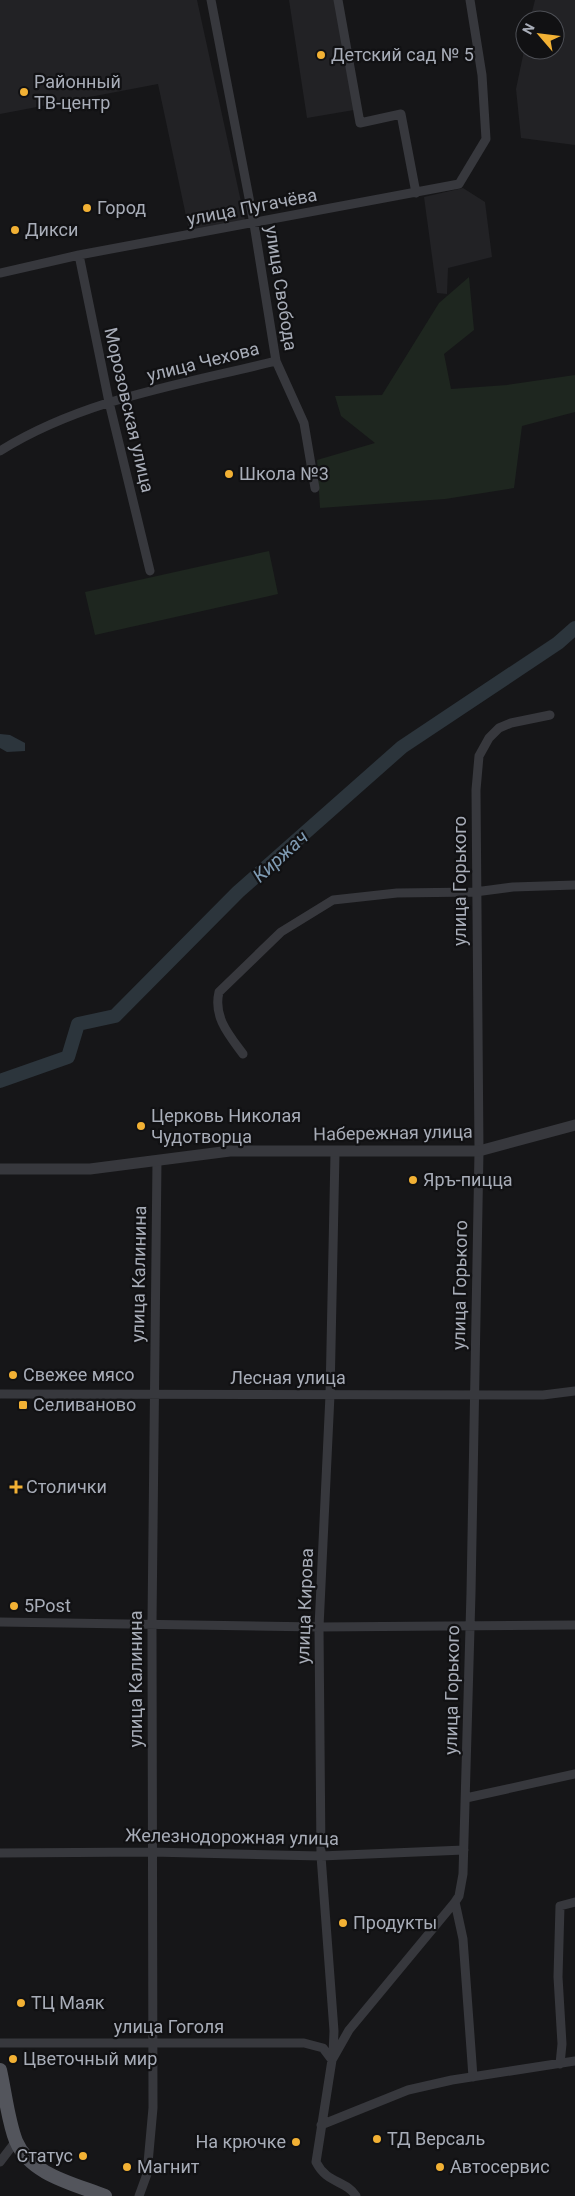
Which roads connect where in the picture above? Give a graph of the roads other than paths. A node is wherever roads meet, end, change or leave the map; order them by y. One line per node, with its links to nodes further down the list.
1 (211, 0): 5 (street, улица Свобода)
2 (338, 0): 4 (street)
3 (470, 0): 4 (street, улица Пугачёва)
4 (416, 193): 5 (street, улица Пугачёва)
5 (254, 224): 6 (street, улица Пугачёва); 8 (street, улица Свобода)
6 (79, 255): 7 (street, улица Пугачёва); 9 (street, Морозовская улица)
7 (0, 273)
8 (276, 361): 9 (street, улица Чехова); 11 (street, улица Свобода)
9 (109, 402): 10 (street, улица Чехова); 12 (street, Морозовская улица)
10 (0, 451)
11 (316, 488)
12 (150, 571)
13 (550, 715): 15 (street, улица Горького)
14 (575, 885): 15 (street)
15 (475, 892): 16 (street); 18 (street, улица Горького)
16 (243, 1054)
17 (575, 1125): 18 (street, Набережная улица)
18 (479, 1150): 19 (street, Набережная улица); 26 (street, улица Горького)
19 (335, 1153): 20 (street, Набережная улица); 25 (street, улица Кирова)
20 (157, 1160): 21 (street, Набережная улица); 24 (street, улица Калинина)
21 (0, 1169)
22 (575, 1391): 26 (street, Лесная улица)
23 (0, 1394): 24 (street, Лесная улица)
24 (154, 1394): 25 (street, Лесная улица); 28 (street, улица Калинина)
25 (330, 1395): 26 (street, Лесная улица); 31 (street, улица Кирова)
26 (474, 1395): 30 (street, улица Горького)
27 (0, 1622): 28 (street)
28 (152, 1623): 31 (street); 35 (street, улица Калинина)
29 (575, 1625): 30 (street)
30 (469, 1626): 31 (street); 33 (street, улица Горького)
31 (319, 1627): 37 (street, улица Кирова)
32 (575, 1774): 33 (street)
33 (466, 1798): 34 (street, улица Горького)
34 (464, 1850): 37 (street, Железнодорожная улица); 38 (street, улица Горького)
35 (152, 1852): 36 (street, Железнодорожная улица); 37 (street, Железнодорожная улица); 41 (street, улица Калинина)
36 (0, 1853)
37 (321, 1856): 42 (street, улица Кирова)
38 (455, 1902): 42 (street, улица Горького); 46 (street, улица Горького)
39 (575, 1902): 44 (street)
40 (0, 2043): 41 (street, улица Гоголя)
41 (152, 2044): 42 (street, улица Гоголя); 51 (street, улица Калинина)
42 (332, 2060): 47 (street, улица Горького)
43 (575, 2062): 44 (street)
44 (560, 2064): 46 (street)
45 (0, 2070): 48 (main road)
46 (474, 2077): 47 (street)
47 (321, 2124): 52 (street, улица Горького)
48 (16, 2141): 49 (street); 50 (main road)
49 (0, 2162)
50 (106, 2196)
51 (139, 2196)
52 (356, 2196)

